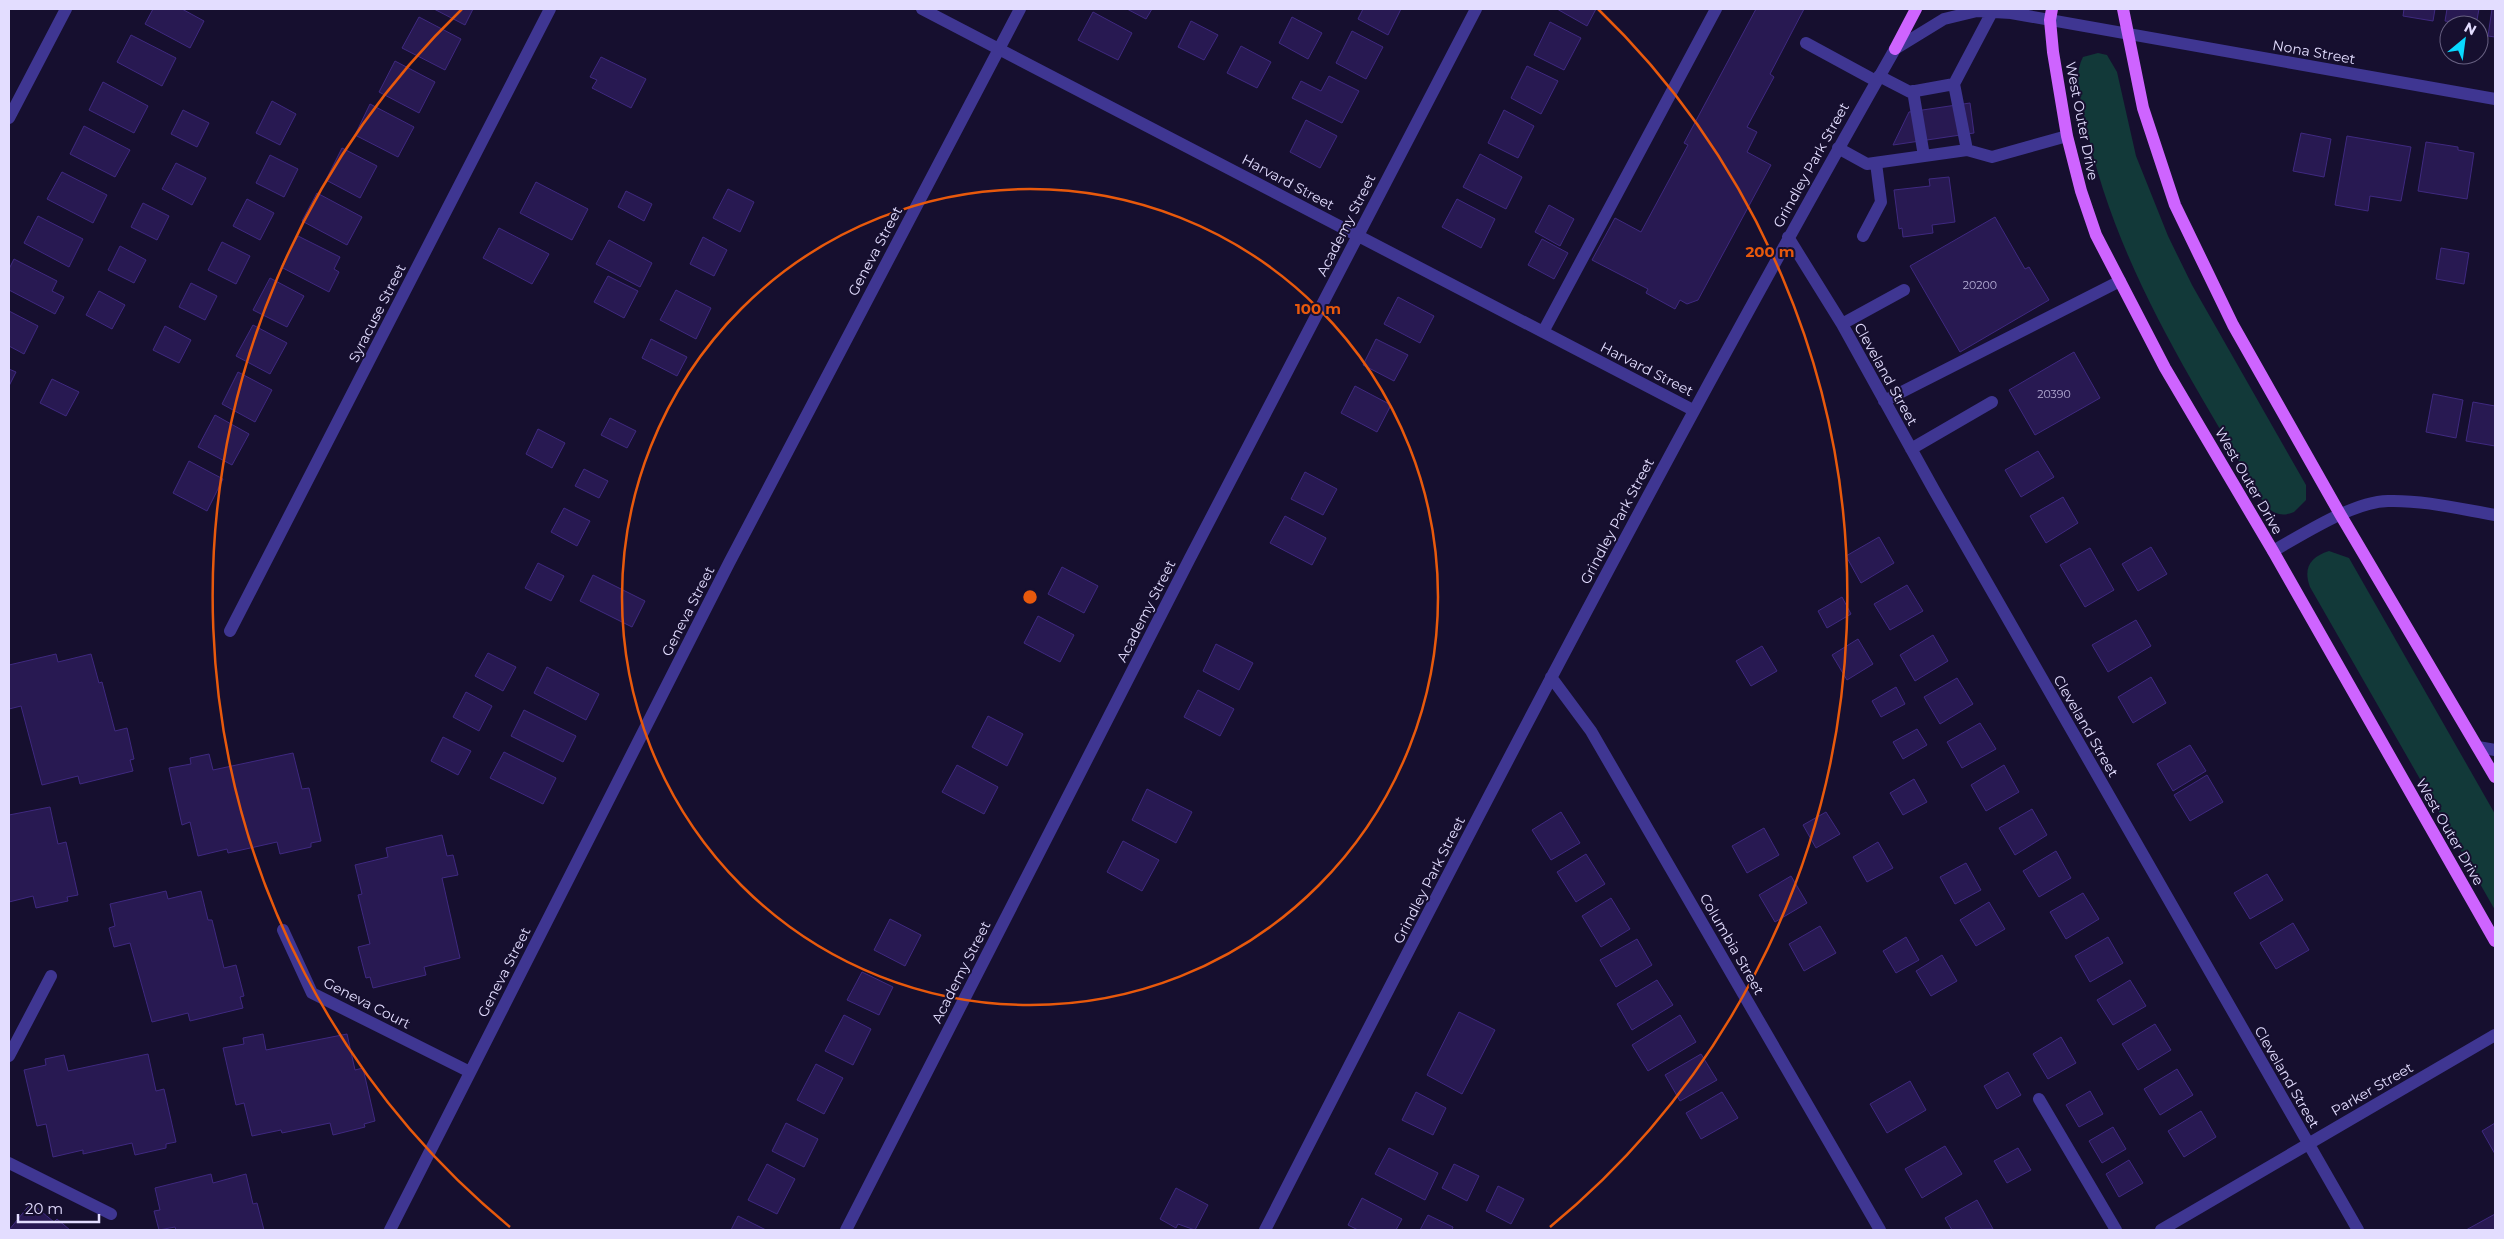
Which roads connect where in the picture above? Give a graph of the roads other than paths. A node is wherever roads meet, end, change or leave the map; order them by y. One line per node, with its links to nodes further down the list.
1 (66, 9): 19 (street)
2 (550, 9): 39 (street, Syracuse Street)
3 (922, 9): 13 (street, Harvard Street)
4 (1020, 9): 13 (street, Geneva Street)
5 (1476, 9): 25 (street, Academy Street)
6 (1716, 9): 31 (street)
7 (1916, 9): 14 (main road)
8 (2123, 9): 11 (main road)
9 (1992, 12): 10 (street, Grindley Park Street); 14 (street, Grindley Park Street); 16 (street)
10 (2051, 14): 11 (street, Grindley Park Street); 20 (main road, West Outer Drive)
11 (2127, 34): 18 (street, Nona Street); 36 (main road)
12 (1806, 43): 15 (street)
13 (998, 48): 25 (street, Harvard Street); 49 (street, Geneva Street)
14 (1895, 49): 15 (street, Grindley Park Street)
15 (1878, 78): 17 (street); 21 (street, Grindley Park Street)
16 (1954, 84): 17 (street); 22 (street)
17 (1913, 91): 23 (street)
18 (2495, 99)
19 (9, 118)
20 (2067, 136): 22 (street); 28 (main road, West Outer Drive)
21 (1838, 148): 24 (street); 27 (street, Grindley Park Street)
22 (1966, 150): 23 (street)
23 (1924, 156): 24 (street)
24 (1876, 163): 26 (street)
25 (1358, 236): 31 (street, Harvard Street); 55 (street, Academy Street)
26 (1863, 236)
27 (1788, 237): 30 (street, Cleveland Street); 34 (street, Grindley Park Street)
28 (2120, 281): 32 (street); 38 (main road, West Outer Drive)
29 (1904, 290): 30 (street)
30 (1842, 324): 32 (street, Cleveland Street)
31 (1543, 332): 34 (street, Harvard Street)
32 (1884, 401): 35 (street, Cleveland Street)
33 (1992, 402): 35 (street)
34 (1693, 410): 40 (street, Grindley Park Street)
35 (1911, 449): 51 (street, Cleveland Street)
36 (2340, 514): 37 (street); 38 (street); 41 (main road)
37 (2495, 515)
38 (2273, 552): 45 (main road, West Outer Drive)
39 (230, 630)
40 (1550, 677): 56 (street, Grindley Park Street); 57 (street, Columbia Street)
41 (2478, 747): 42 (street); 43 (main road)
42 (2495, 750)
43 (2495, 777)
44 (283, 930): 49 (street, Geneva Court)
45 (2495, 941)
46 (51, 976): 48 (street)
47 (2495, 1035): 51 (street, Parker Street)
48 (9, 1056)
49 (470, 1072): 54 (street, Geneva Street)
50 (2039, 1099): 58 (street)
51 (2308, 1144): 59 (street, Parker Street); 60 (street, Cleveland Street)
52 (9, 1163): 53 (street)
53 (111, 1214)
54 (390, 1230)
55 (846, 1230)
56 (1265, 1230)
57 (1880, 1230)
58 (2116, 1230)
59 (2161, 1230)
60 (2358, 1230)

